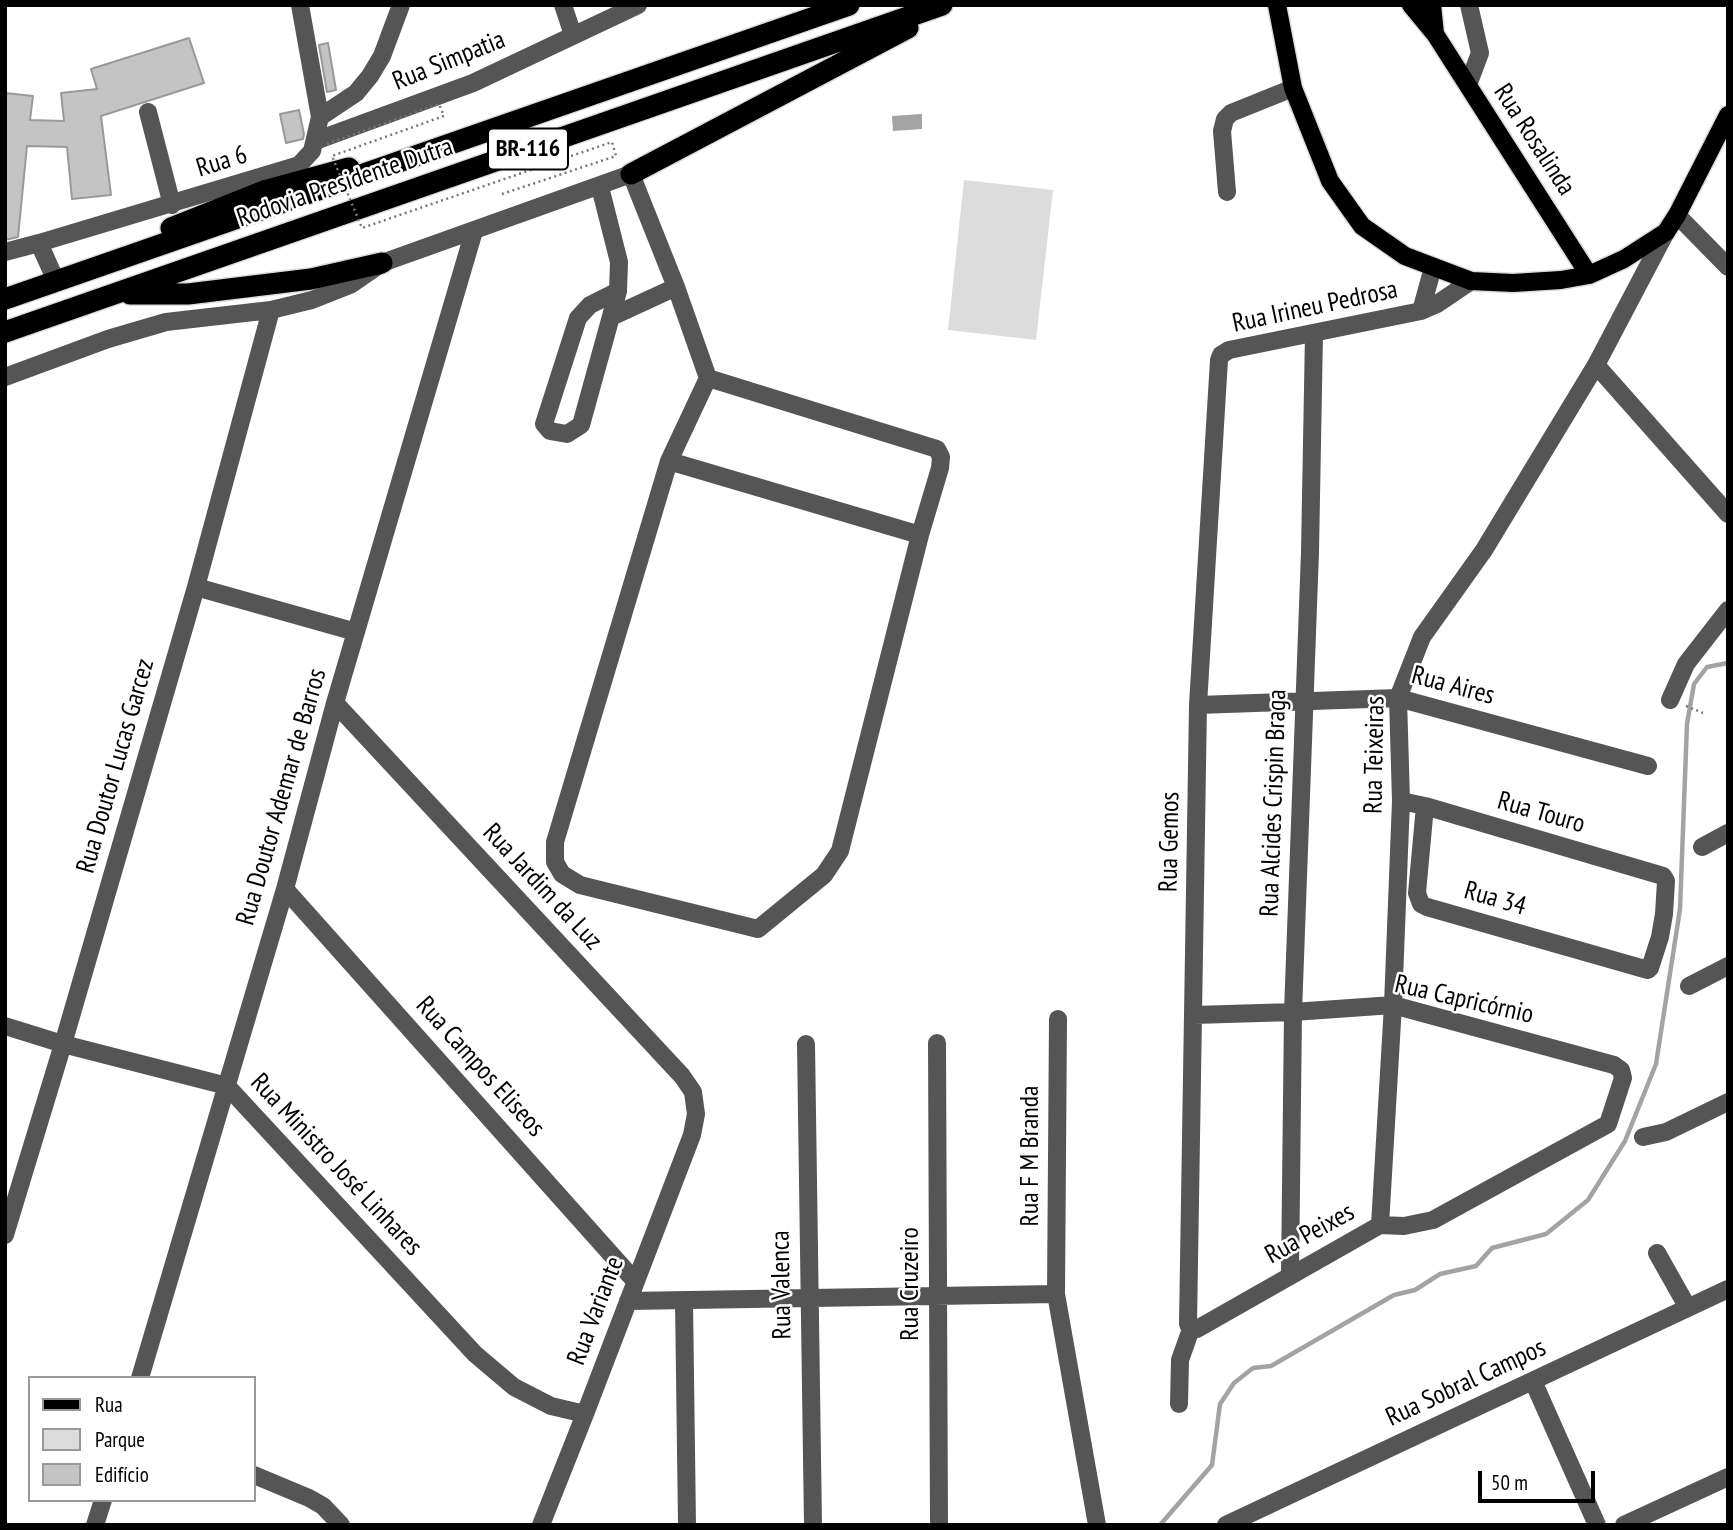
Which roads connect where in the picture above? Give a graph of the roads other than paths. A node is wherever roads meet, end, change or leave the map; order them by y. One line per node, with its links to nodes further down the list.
1 (300, 5): 18 (street, Rua 6)
2 (563, 5): 13 (street)
3 (638, 5): 13 (street, Rua Simpatia)
4 (849, 5): 33 (highway, Rodovia Presidente Dutra / BR-116)
5 (942, 5): 37 (highway, Rodovia Presidente Dutra / BR-116)
6 (949, 5): 20 (highway)
7 (1278, 5): 15 (main road)
8 (1410, 5): 12 (main road, Rua Rosalinda)
9 (1432, 5): 12 (main road, Rua Rosalinda)
10 (1469, 5): 14 (street)
11 (399, 7): 18 (street)
12 (1435, 34): 14 (main road, Rua Rosalinda)
13 (573, 35): 19 (street, Rua Simpatia)
14 (1468, 85): 32 (main road, Rua Rosalinda)
15 (1293, 88): 22 (street); 30 (main road)
16 (148, 112): 23 (street)
17 (1728, 115): 24 (main road)
18 (320, 117): 19 (street, Rua 6)
19 (321, 142): 23 (street, Rua 6)
20 (631, 174): 21 (street); 35 (street)
21 (600, 187): 25 (street); 36 (street)
22 (1227, 192)
23 (172, 205): 27 (street, Rua 6)
24 (1677, 215): 26 (main road); 31 (street)
25 (474, 231): 29 (street); 53 (street, Rua Doutor Ademar de Barros)
26 (1666, 232): 32 (main road); 45 (street, Rua Teixeiras)
27 (39, 243): 28 (street, Rua 6); 33 (street)
28 (5, 252)
29 (382, 263): 37 (highway); 39 (street)
30 (1433, 267): 34 (main road); 40 (street, Rua Irineu Pedrosa)
31 (1728, 267)
32 (1589, 275): 34 (main road)
33 (55, 281): 38 (highway, Rodovia Presidente Dutra / BR-116)
34 (1471, 281): 40 (street, Rua Irineu Pedrosa)
35 (676, 288): 41 (street); 47 (street)
36 (618, 290): 41 (street); 41 (street)
37 (114, 294): 42 (highway, Rodovia Presidente Dutra / BR-116)
38 (5, 299)
39 (271, 310): 46 (street); 51 (street, Rua Doutor Lucas Garcez)
40 (1421, 311): 43 (street, Rua Irineu Pedrosa)
41 (611, 317)
42 (5, 332)
43 (1314, 334): 44 (street, Rua Irineu Pedrosa); 55 (street, Rua Alcides Crispin Braga)
44 (1221, 355): 58 (street, Rua Gemos)
45 (1596, 365): 49 (street); 54 (street, Rua Teixeiras)
46 (5, 377)
47 (708, 378): 48 (street); 50 (street)
48 (669, 461): 50 (street); 50 (street)
49 (1728, 514)
50 (920, 536)
51 (196, 587): 53 (street); 74 (street, Rua Doutor Lucas Garcez)
52 (1728, 610): 56 (street)
53 (356, 632): 57 (street, Rua Doutor Ademar de Barros)
54 (1398, 698): 55 (street, Rua Aires); 59 (street, Rua Aires); 60 (street, Rua Teixeiras)
55 (1304, 700): 58 (street, Rua Aires); 69 (street, Rua Alcides Crispin Braga)
56 (1670, 700)
57 (335, 703): 64 (street, Rua Doutor Ademar de Barros); 78 (street, Rua Jardim da Luz)
58 (1198, 705): 70 (street, Rua Gemos)
59 (1648, 766)
60 (1401, 801): 61 (street, Rua Touro); 68 (street, Rua Teixeiras)
61 (1425, 806): 66 (street, Rua 34); 66 (street, Rua Touro)
62 (1728, 834): 63 (street)
63 (1702, 847)
64 (285, 889): 76 (street, Rua Doutor Ademar de Barros); 85 (street, Rua Campos Eliseos)
65 (1728, 966): 67 (street)
66 (1649, 969)
67 (1689, 986)
68 (1393, 1005): 69 (street, Rua Capricórnio); 79 (street, Rua Capricórnio); 81 (street, Rua Teixeiras)
69 (1293, 1012): 70 (street, Rua Capricórnio); 84 (street, Rua Alcides Crispin Braga)
70 (1194, 1015): 93 (street, Rua Gemos)
71 (1058, 1019): 87 (street, Rua F M Branda)
72 (5, 1026): 74 (street, Rua Ministro José Linhares)
73 (937, 1043): 88 (street, Rua Cruzeiro)
74 (63, 1044): 76 (street, Rua Ministro José Linhares); 82 (street, Rua Doutor Lucas Garcez)
75 (806, 1044): 89 (street, Rua Valenca)
76 (227, 1086): 94 (street, Rua Doutor Ademar de Barros); 97 (street, Rua Ministro José Linhares)
77 (1728, 1102): 80 (street)
78 (696, 1114): 85 (street, Rua Variante)
79 (1608, 1124): 81 (street, Rua Peixes)
80 (1643, 1137)
81 (1380, 1224): 84 (street, Rua Peixes)
82 (5, 1235)
83 (1657, 1253): 92 (street)
84 (1290, 1275): 93 (street, Rua Peixes)
85 (635, 1280): 91 (street, Rua Variante)
86 (1728, 1289): 92 (street, Rua Sobral Campos)
87 (1056, 1294): 88 (street); 107 (street, Rua F M Branda)
88 (937, 1295): 89 (street); 106 (street, Rua Cruzeiro)
89 (808, 1297): 90 (street); 105 (street, Rua Valenca)
90 (684, 1300): 91 (street); 104 (street)
91 (628, 1301): 97 (street, Rua Variante)
92 (1688, 1308): 95 (street, Rua Sobral Campos)
93 (1191, 1329): 96 (street)
94 (141, 1376)
95 (1532, 1381): 108 (street, Rua Sobral Campos); 109 (street)
96 (1179, 1404)
97 (586, 1414): 103 (street, Rua Variante)
98 (256, 1476): 102 (street)
99 (1728, 1477): 110 (street)
100 (102, 1502): 101 (street)
101 (95, 1525)
102 (341, 1525)
103 (541, 1525)
104 (687, 1525)
105 (813, 1525)
106 (939, 1525)
107 (1097, 1525)
108 (1226, 1525)
109 (1597, 1525)
110 (1624, 1525)

